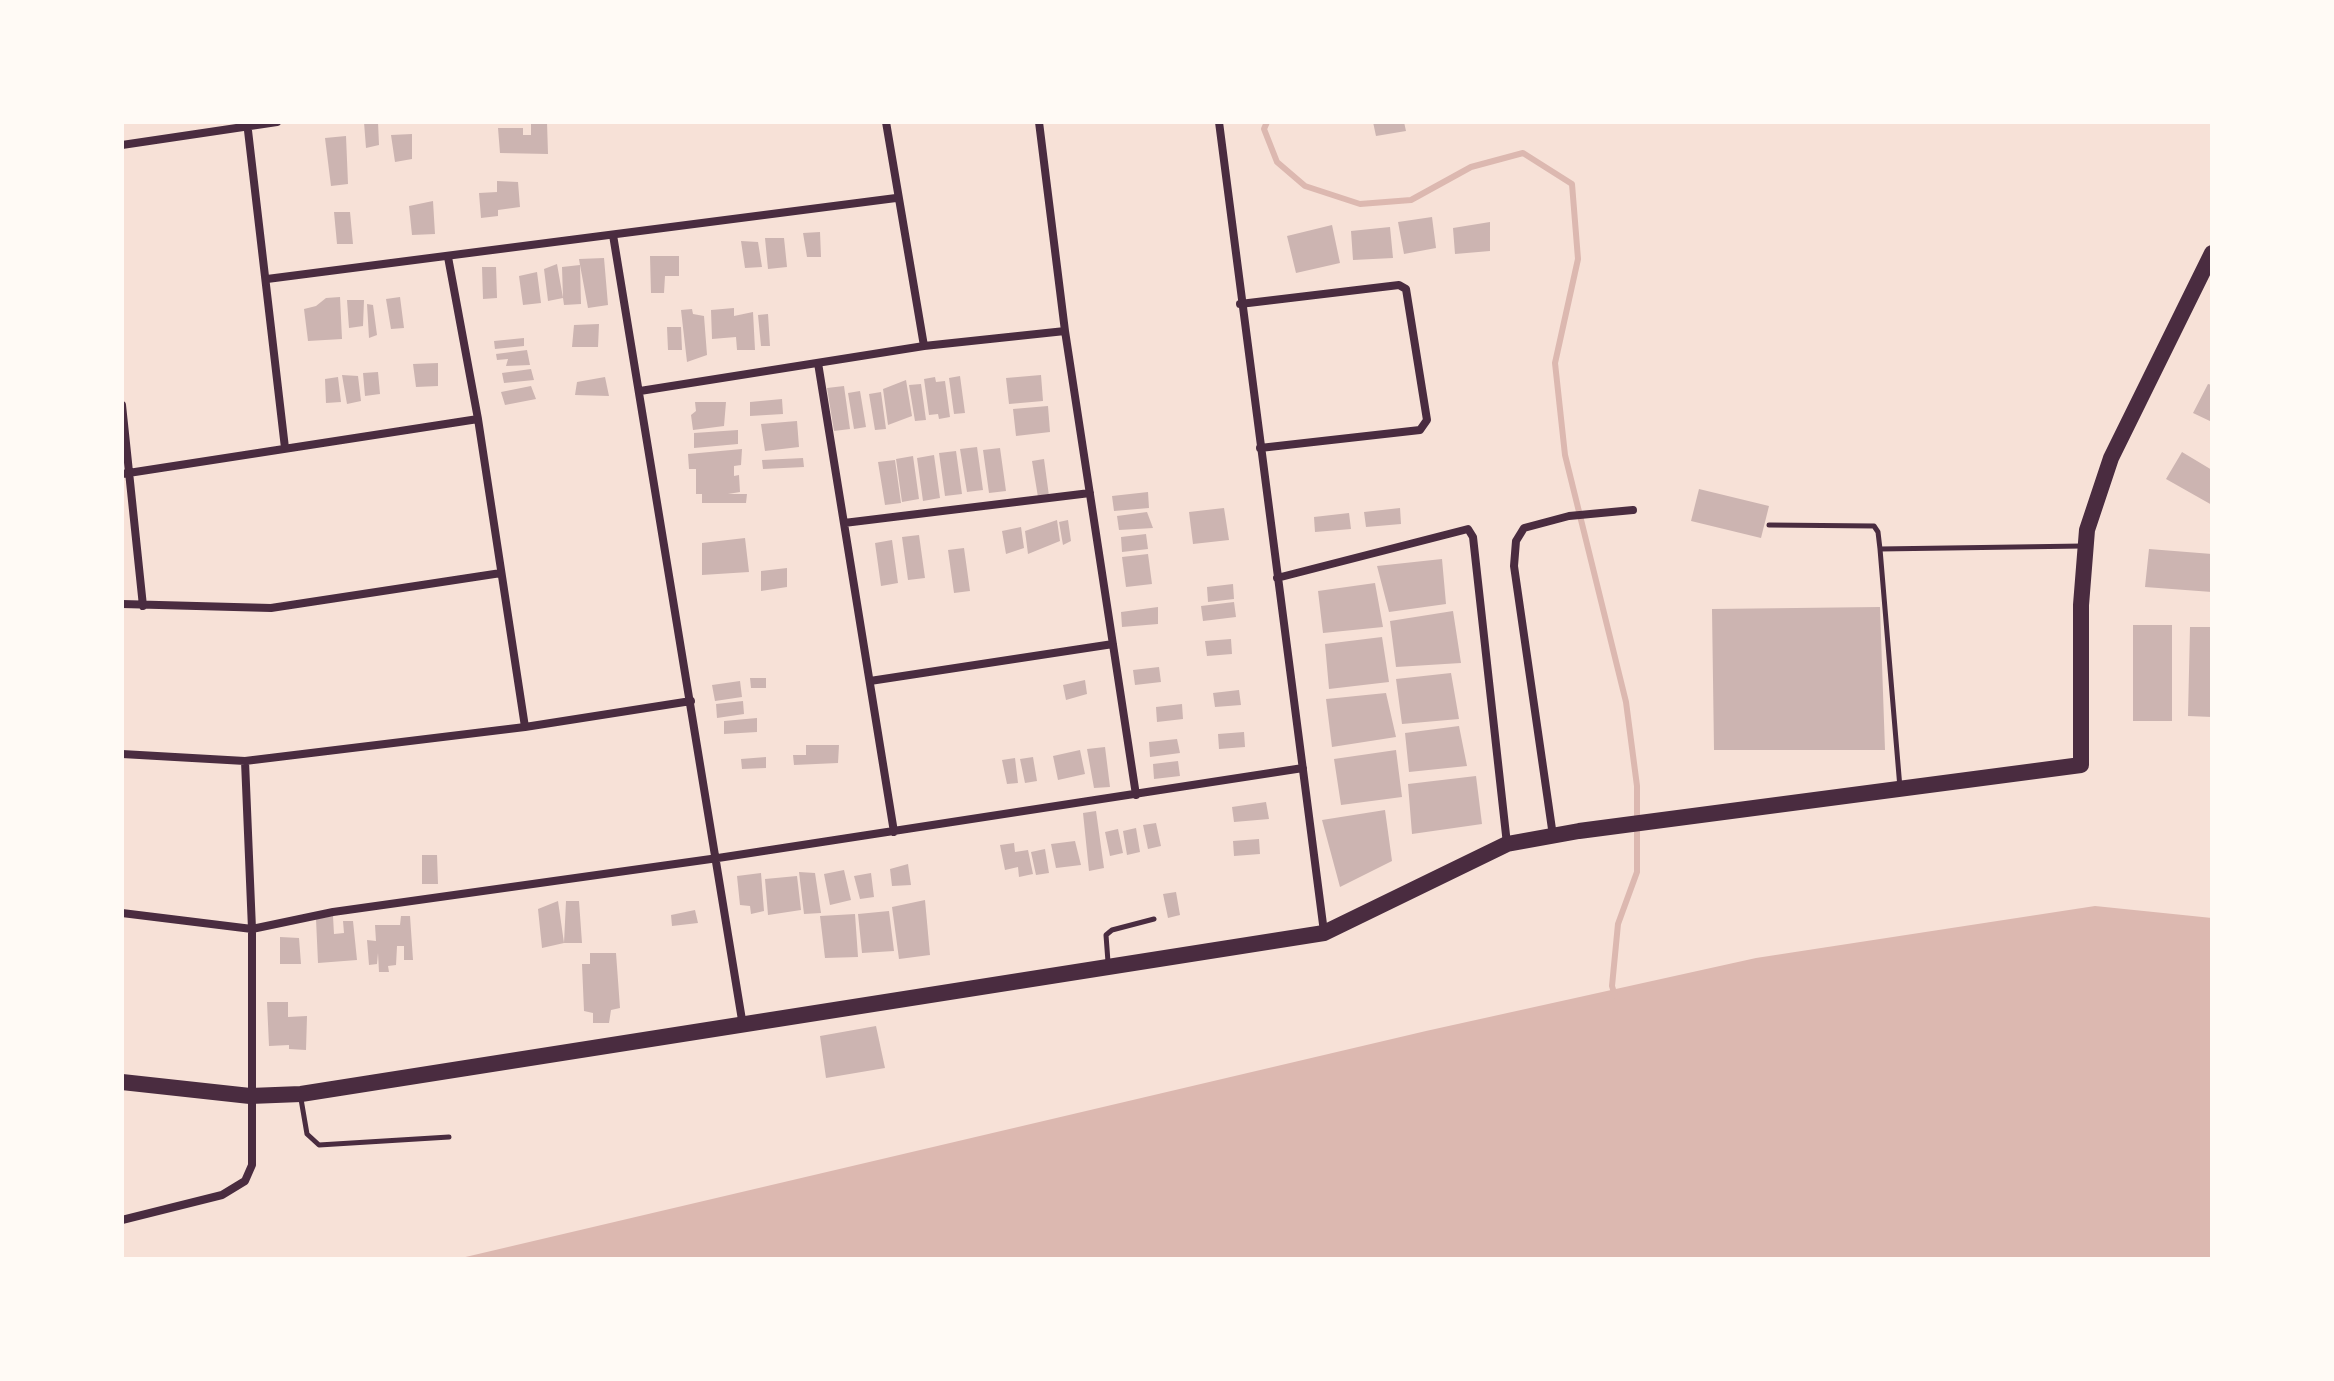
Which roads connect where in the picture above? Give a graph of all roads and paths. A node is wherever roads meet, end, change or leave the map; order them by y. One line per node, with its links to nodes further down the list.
1 (277, 122): 5 (street)
2 (886, 122): 7 (street)
3 (1039, 122): 13 (street)
4 (1219, 122): 12 (street)
5 (248, 124): 6 (street); 11 (street)
6 (122, 145)
7 (896, 198): 8 (street); 14 (street)
8 (613, 235): 10 (street); 16 (street)
9 (2212, 253): 26 (main road)
10 (448, 257): 11 (street); 18 (street)
11 (267, 279): 19 (street)
12 (1240, 304): 20 (street); 20 (street)
13 (1065, 331): 14 (street); 22 (street)
14 (924, 346): 15 (street)
15 (818, 363): 16 (street); 24 (street)
16 (640, 391): 34 (street)
17 (122, 405): 21 (street)
18 (478, 419): 19 (street); 28 (street)
19 (285, 448): 21 (street)
20 (1260, 448): 29 (street)
21 (127, 473): 31 (street)
22 (1090, 493): 24 (street); 32 (street)
23 (1633, 510): 42 (street)
24 (844, 523): 33 (street)
25 (1769, 525): 27 (lane)
26 (2086, 546): 27 (lane); 39 (main road)
27 (1880, 549): 39 (lane)
28 (501, 573): 31 (street); 35 (street)
29 (1277, 578): 38 (street); 43 (street)
30 (122, 604): 31 (street)
31 (143, 606)
32 (1113, 644): 33 (street); 40 (street)
33 (870, 681): 41 (street)
34 (691, 701): 35 (street); 44 (street)
35 (525, 727): 37 (street)
36 (122, 754): 37 (street)
37 (245, 761): 47 (street)
38 (1303, 768): 40 (street); 48 (street)
39 (1901, 789): 42 (main road)
40 (1136, 795): 41 (street)
41 (894, 832): 44 (street)
42 (1553, 836): 43 (main road)
43 (1507, 844): 48 (main road)
44 (718, 858): 47 (street); 50 (street)
45 (122, 913): 47 (street)
46 (1154, 919): 49 (lane)
47 (252, 929): 53 (street)
48 (1324, 933): 49 (main road)
49 (1108, 967): 50 (main road)
50 (743, 1026): 52 (main road)
51 (122, 1082): 53 (main road)
52 (301, 1094): 53 (main road); 54 (lane)
53 (250, 1096): 55 (street)
54 (449, 1137)
55 (122, 1220)

